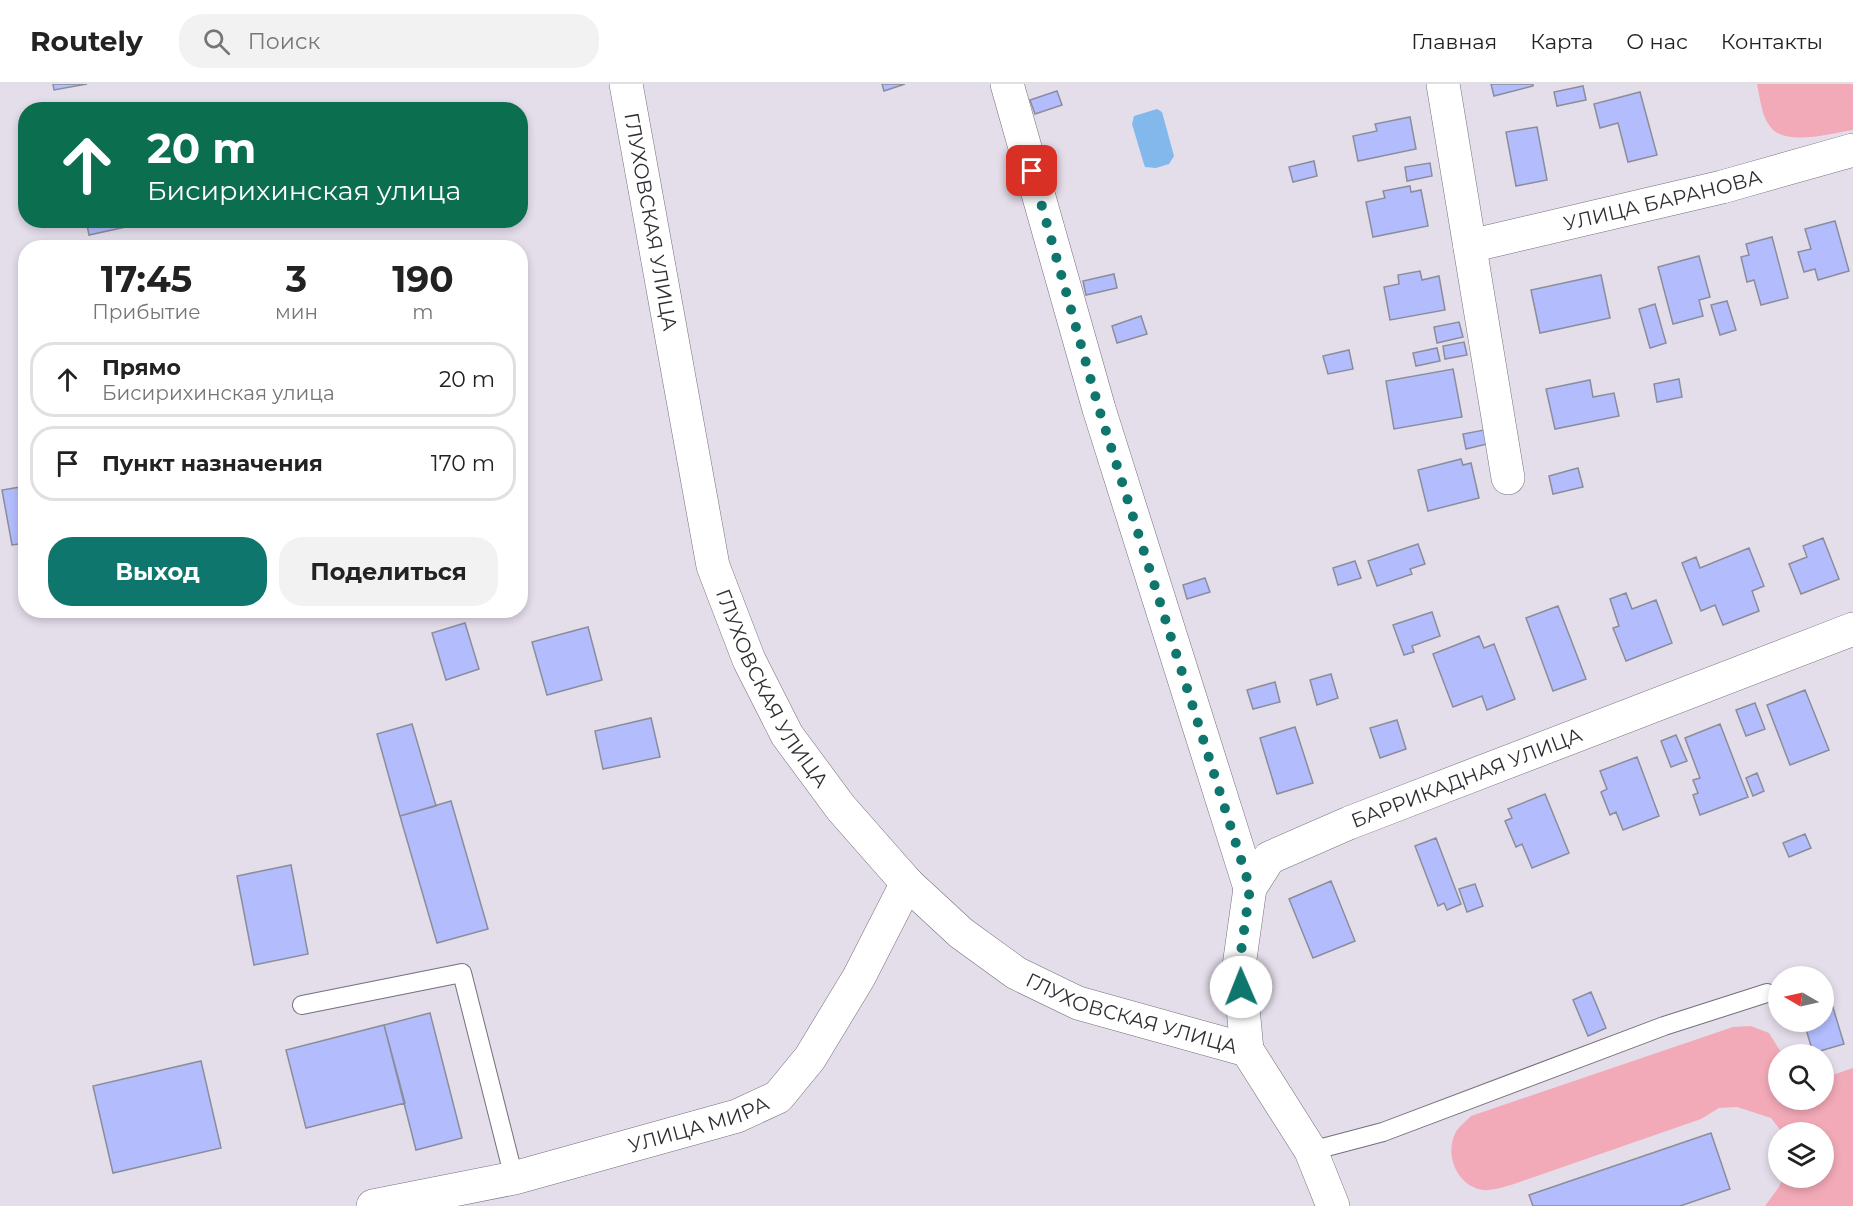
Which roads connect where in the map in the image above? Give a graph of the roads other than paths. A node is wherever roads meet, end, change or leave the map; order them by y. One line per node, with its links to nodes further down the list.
1 (626, 84): 8 (street, ГЛУХОВСКАЯ УЛИЦА)
2 (1007, 84): 9 (street)
3 (1443, 84): 5 (street)
4 (1853, 150): 5 (street, УЛИЦА БАРАНОВА)
5 (1470, 246): 6 (street)
6 (1508, 478)
7 (1853, 628): 9 (street, БАРРИКАДНАЯ УЛИЦА)
8 (907, 883): 12 (street, ГЛУХОВСКАЯ УЛИЦА); 14 (street, УЛИЦА МИРА)
9 (1250, 888): 12 (street, БАРРИКАДНАЯ УЛИЦА)
10 (1767, 993): 13 (lane)
11 (302, 1005): 14 (lane)
12 (1247, 1050): 13 (street)
13 (1311, 1151): 16 (street)
14 (514, 1178): 15 (street, УЛИЦА МИРА)
15 (373, 1206)
16 (1333, 1206)

